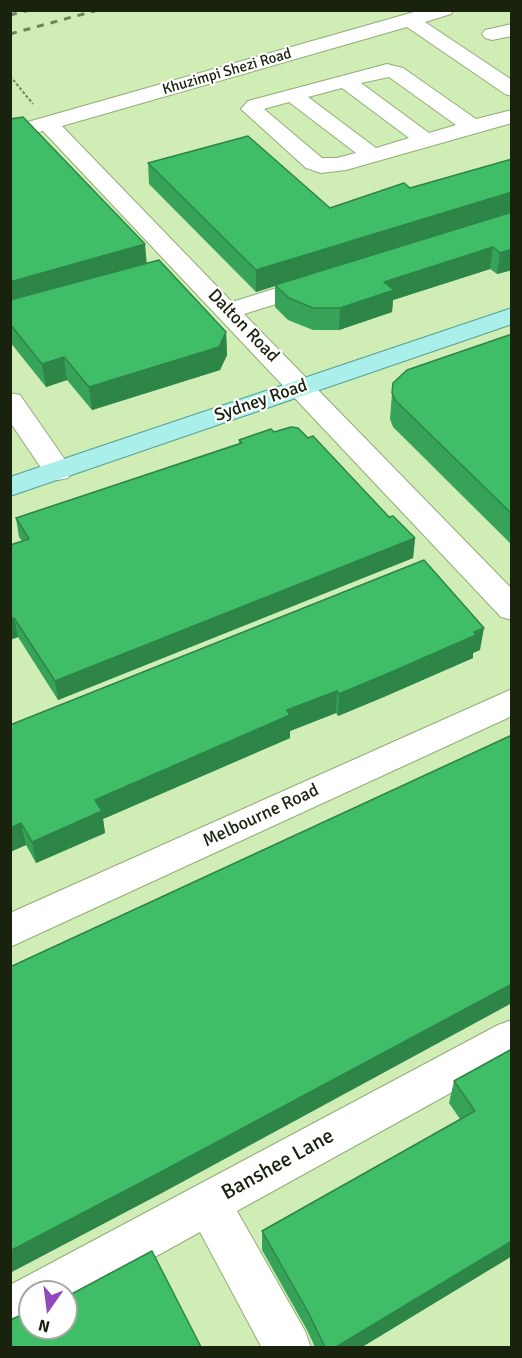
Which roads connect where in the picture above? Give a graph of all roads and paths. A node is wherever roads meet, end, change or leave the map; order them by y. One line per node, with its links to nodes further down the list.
1 (444, 10): 2 (street, Khuzimpi Shezi Road)
2 (408, 20): 5 (street); 9 (street, Khuzimpi Shezi Road)
3 (10, 76): 6 (path)
4 (344, 80): 7 (street); 10 (street); 12 (street)
5 (512, 90)
6 (24, 92)
7 (292, 95): 13 (street); 13 (street)
8 (512, 116): 10 (street)
9 (48, 124): 11 (street, Khuzimpi Shezi Road); 15 (street, Dalton Road)
10 (473, 127): 12 (street)
11 (10, 135)
12 (425, 140): 13 (street)
13 (372, 155)
14 (343, 275): 15 (street)
15 (228, 311): 17 (street, Dalton Road)
16 (512, 315): 17 (main road, Sydney Road)
17 (301, 387): 19 (main road, Sydney Road); 21 (street, Dalton Road)
18 (10, 400): 19 (street)
19 (58, 471): 20 (main road, Sydney Road)
20 (10, 487)
21 (459, 553): 22 (street); 23 (street, Dalton Road)
22 (426, 567)
23 (512, 609)
24 (512, 701): 25 (street, Melbourne Road)
25 (10, 931)
26 (512, 1038): 27 (street, Banshee Lane)
27 (208, 1203): 28 (street, Banshee Lane); 29 (street)
28 (67, 1280)
29 (288, 1347)

